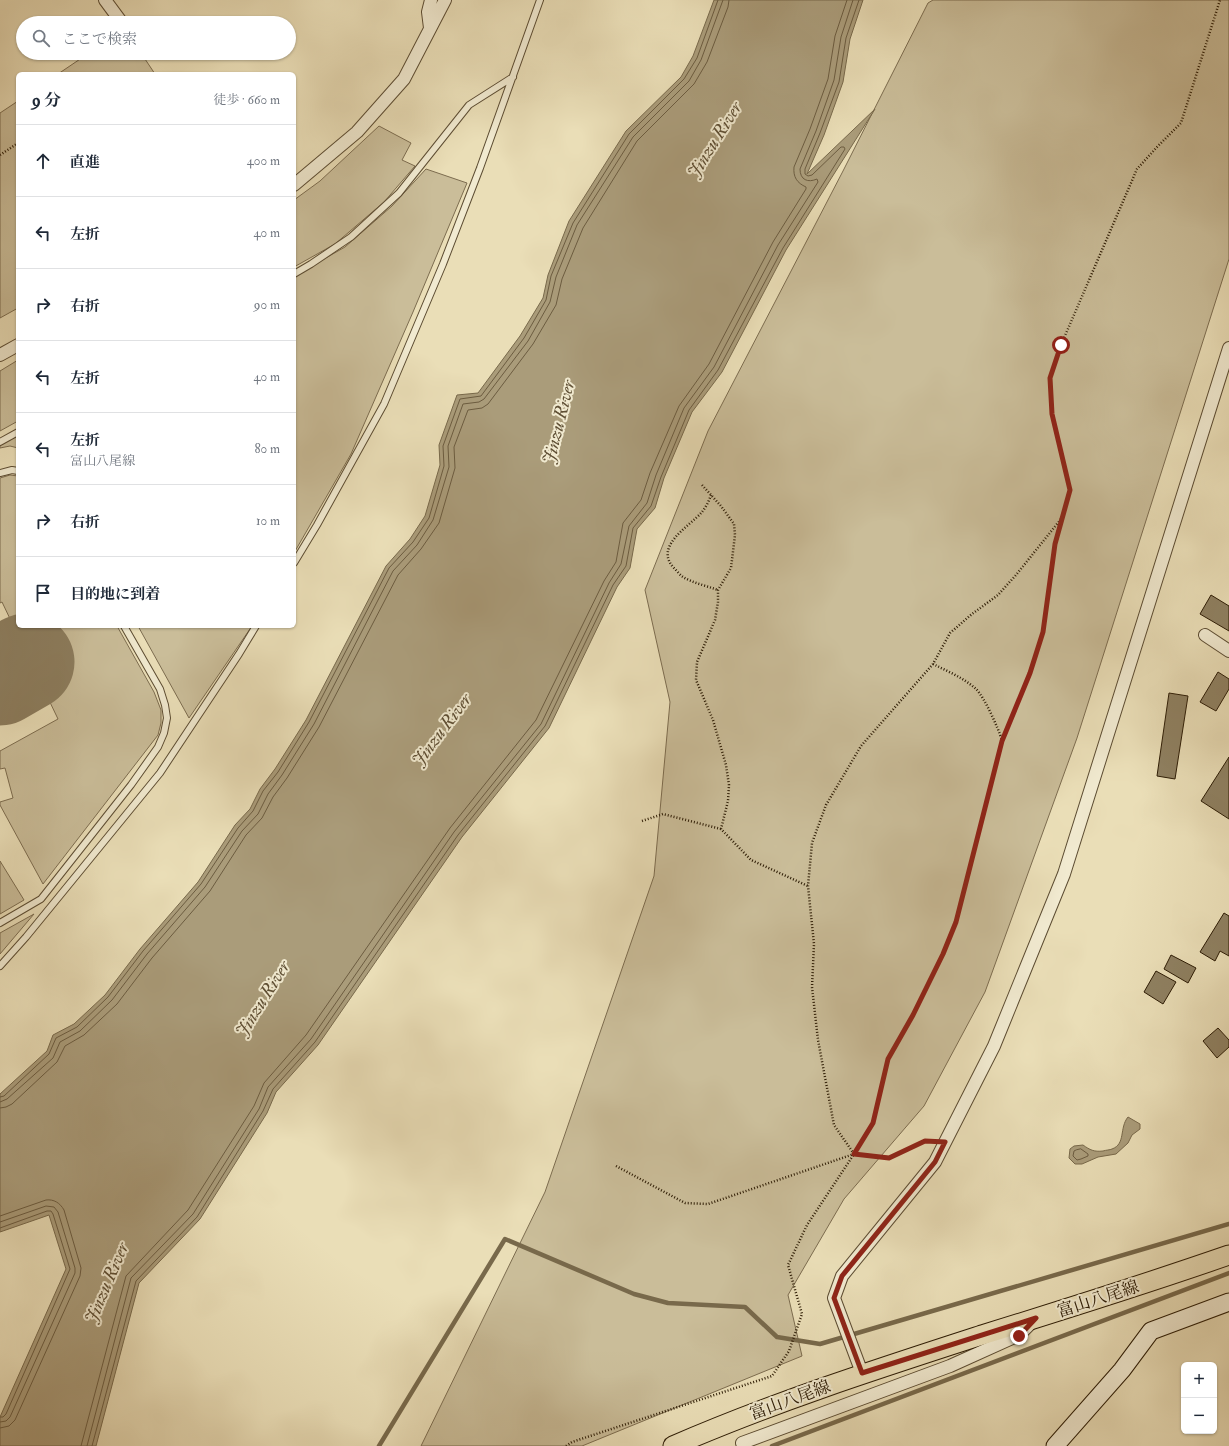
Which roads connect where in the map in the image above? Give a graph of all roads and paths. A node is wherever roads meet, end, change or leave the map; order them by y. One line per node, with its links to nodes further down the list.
1 (106, 0): 6 (street)
2 (431, 0): 7 (street)
3 (445, 0): 7 (street)
4 (540, 0): 8 (lane)
5 (1220, 0): 22 (path)
6 (117, 16)
7 (430, 28): 11 (street)
8 (513, 77): 12 (lane); 23 (lane)
9 (16, 144): 10 (path)
10 (0, 156)
11 (296, 183)
12 (296, 273)
13 (16, 346): 15 (street)
14 (1229, 348): 36 (street)
15 (0, 355)
16 (16, 433): 17 (lane)
17 (0, 442)
18 (16, 471): 19 (lane)
19 (0, 473)
20 (702, 485): 21 (path)
21 (711, 495): 24 (path); 24 (path)
22 (1063, 517): 29 (path); 30 (path)
23 (296, 560)
24 (718, 590): 32 (path)
25 (125, 628): 34 (lane)
26 (255, 628): 35 (lane)
27 (1205, 635): 28 (street)
28 (1229, 650)
29 (933, 664): 30 (path); 33 (path)
30 (1002, 741): 37 (path)
31 (642, 821): 32 (path)
32 (721, 829): 33 (path)
33 (808, 886): 37 (path)
34 (0, 923)
35 (0, 966)
36 (945, 1142): 37 (path); 42 (street)
37 (854, 1154): 38 (path); 44 (path)
38 (616, 1166)
39 (1229, 1255): 41 (main road, 富山八尾線)
40 (1229, 1302): 46 (street)
41 (1036, 1318): 42 (main road, 富山八尾線); 43 (street)
42 (862, 1373): 45 (main road, 富山八尾線)
43 (740, 1445)
44 (566, 1446)
45 (673, 1446)
46 (1055, 1446)

